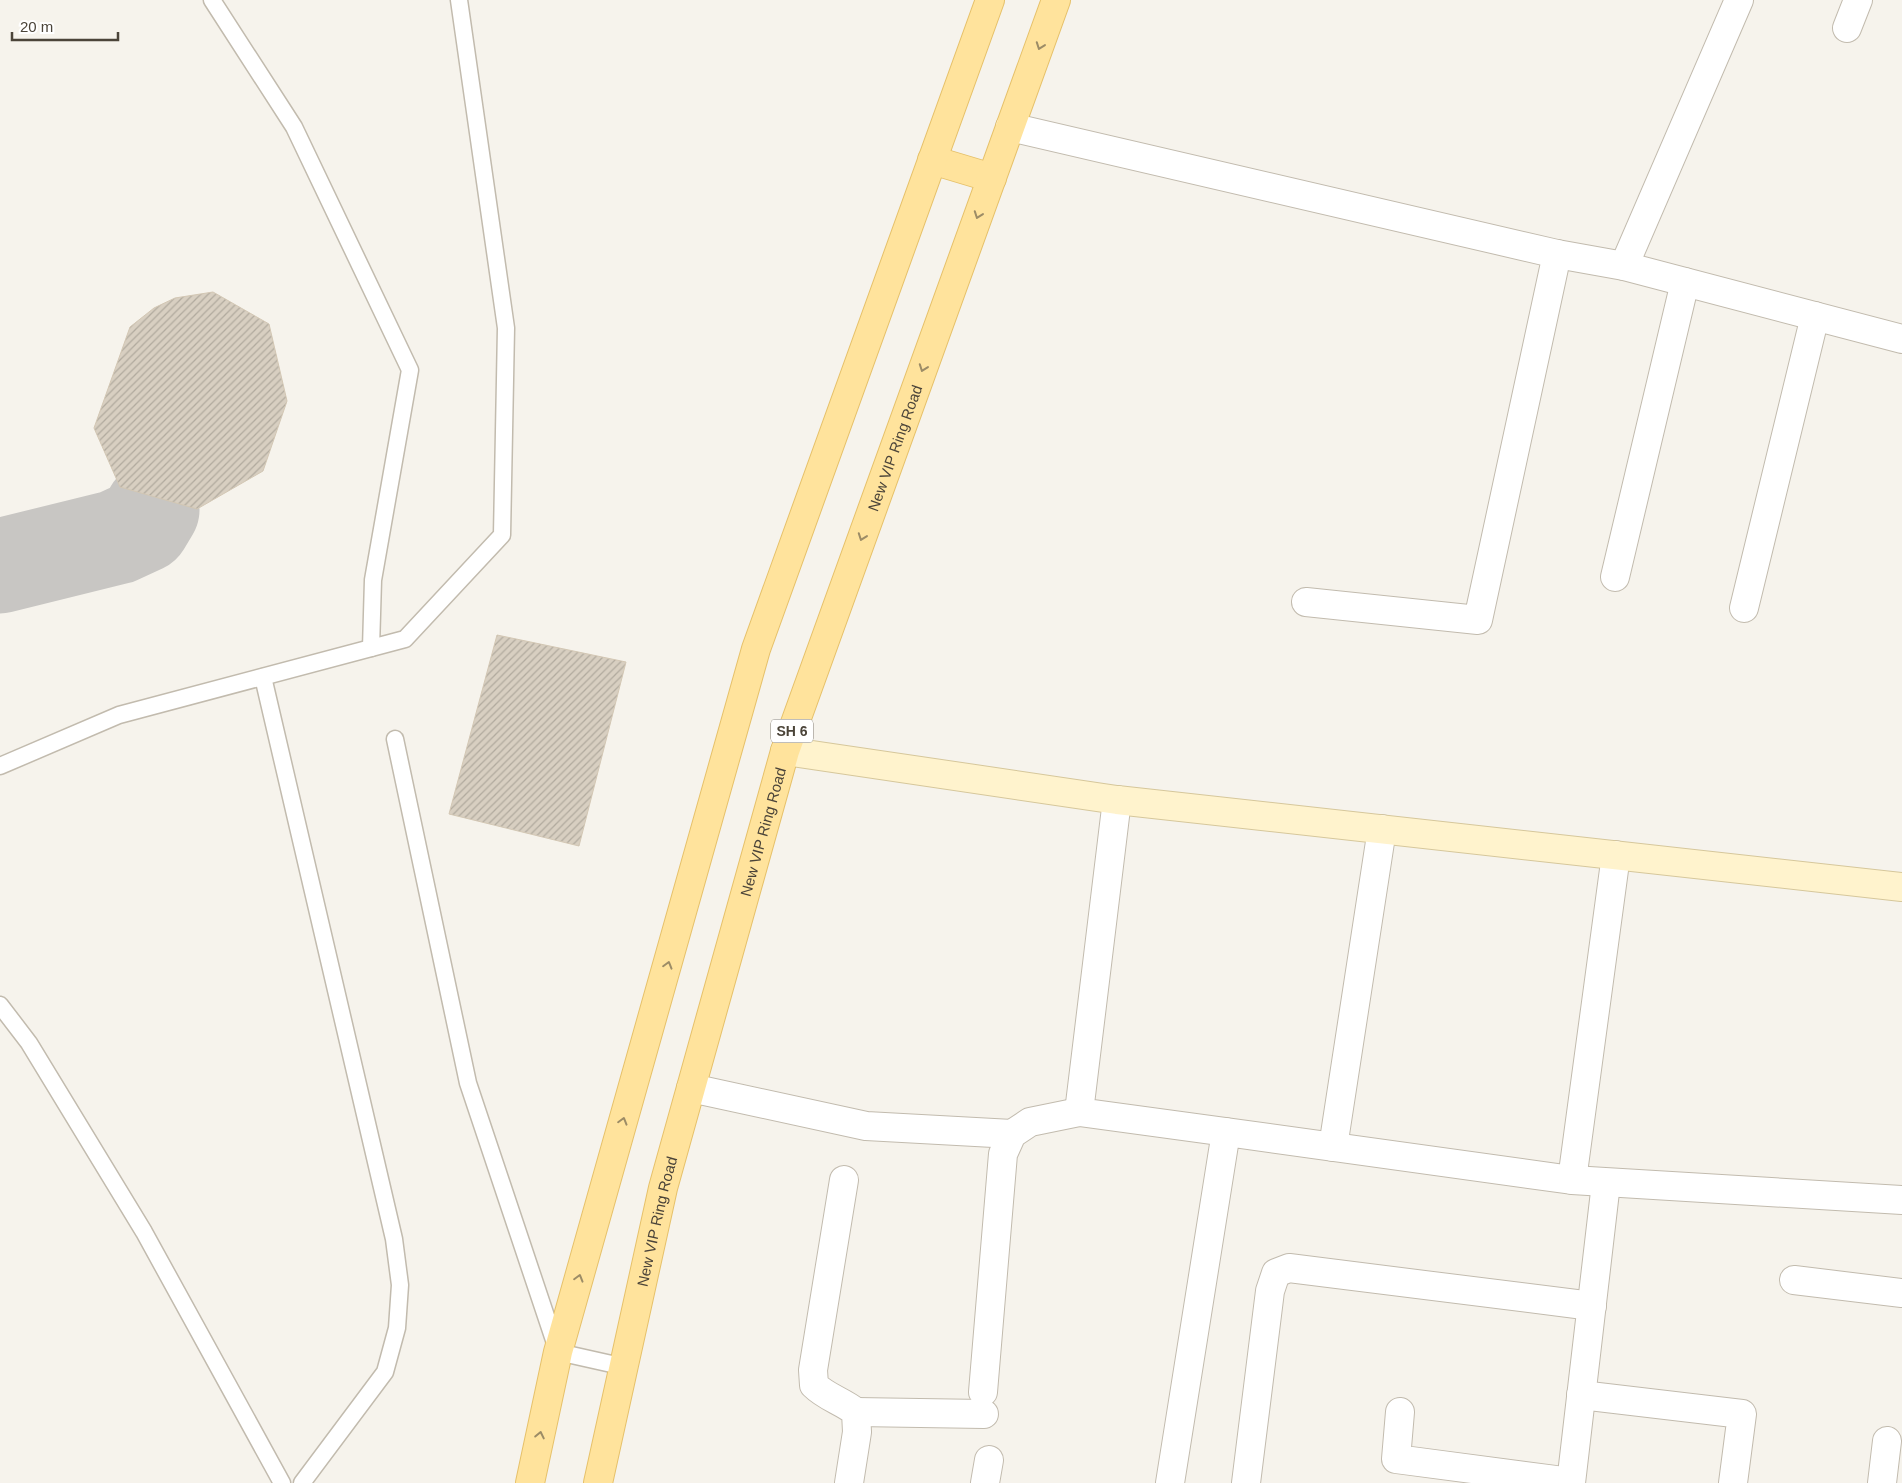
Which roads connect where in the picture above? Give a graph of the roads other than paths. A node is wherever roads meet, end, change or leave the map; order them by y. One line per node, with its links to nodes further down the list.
1 (212, 0): 19 (lane)
2 (459, 0): 19 (lane)
3 (990, 0): 9 (main road)
4 (1056, 0): 8 (main road, New VIP Ring Road / SH 6, one-way to 8)
5 (1739, 0): 12 (street)
6 (1858, 0): 7 (street)
7 (1847, 28)
8 (1010, 127): 10 (main road, New VIP Ring Road / SH 6); 11 (street)
9 (932, 160): 10 (main road); 41 (main road, one-way to 9)
10 (992, 178): 22 (main road, New VIP Ring Road / SH 6, one-way to 22)
11 (1557, 254): 12 (street); 17 (street)
12 (1624, 266): 13 (street)
13 (1685, 282): 14 (street); 16 (street)
14 (1815, 316): 15 (street); 18 (street)
15 (1902, 339)
16 (1615, 577)
17 (1306, 602)
18 (1744, 608)
19 (371, 648): 20 (lane)
20 (263, 677): 23 (lane); 49 (lane)
21 (395, 739): 41 (lane)
22 (784, 751): 24 (street); 29 (main road, New VIP Ring Road / SH 6)
23 (0, 766)
24 (1117, 800): 25 (street); 30 (street)
25 (1382, 829): 26 (street); 33 (street)
26 (1616, 855): 27 (street); 35 (street)
27 (1902, 887)
28 (0, 1005): 48 (lane)
29 (691, 1088): 32 (street); 42 (main road, New VIP Ring Road / SH 6)
30 (1079, 1112): 31 (street); 32 (street)
31 (1226, 1132): 33 (street); 53 (street)
32 (1012, 1134): 44 (street)
33 (1333, 1147): 35 (street)
34 (844, 1180): 44 (street)
35 (1572, 1180): 36 (street)
36 (1606, 1183): 37 (street); 40 (street)
37 (1902, 1200)
38 (1794, 1280): 39 (street)
39 (1902, 1293)
40 (1592, 1306): 43 (street); 54 (street)
41 (558, 1352): 42 (lane); 50 (main road, one-way to 41)
42 (625, 1367): 51 (main road, New VIP Ring Road / SH 6)
43 (1581, 1395): 47 (street); 55 (street)
44 (856, 1412): 52 (street)
45 (1400, 1412): 47 (street)
46 (1887, 1441): 56 (street)
47 (1571, 1482)
48 (282, 1483)
49 (302, 1483)
50 (530, 1483)
51 (598, 1483)
52 (849, 1483)
53 (1170, 1483)
54 (1246, 1483)
55 (1733, 1483)
56 (1882, 1483)

